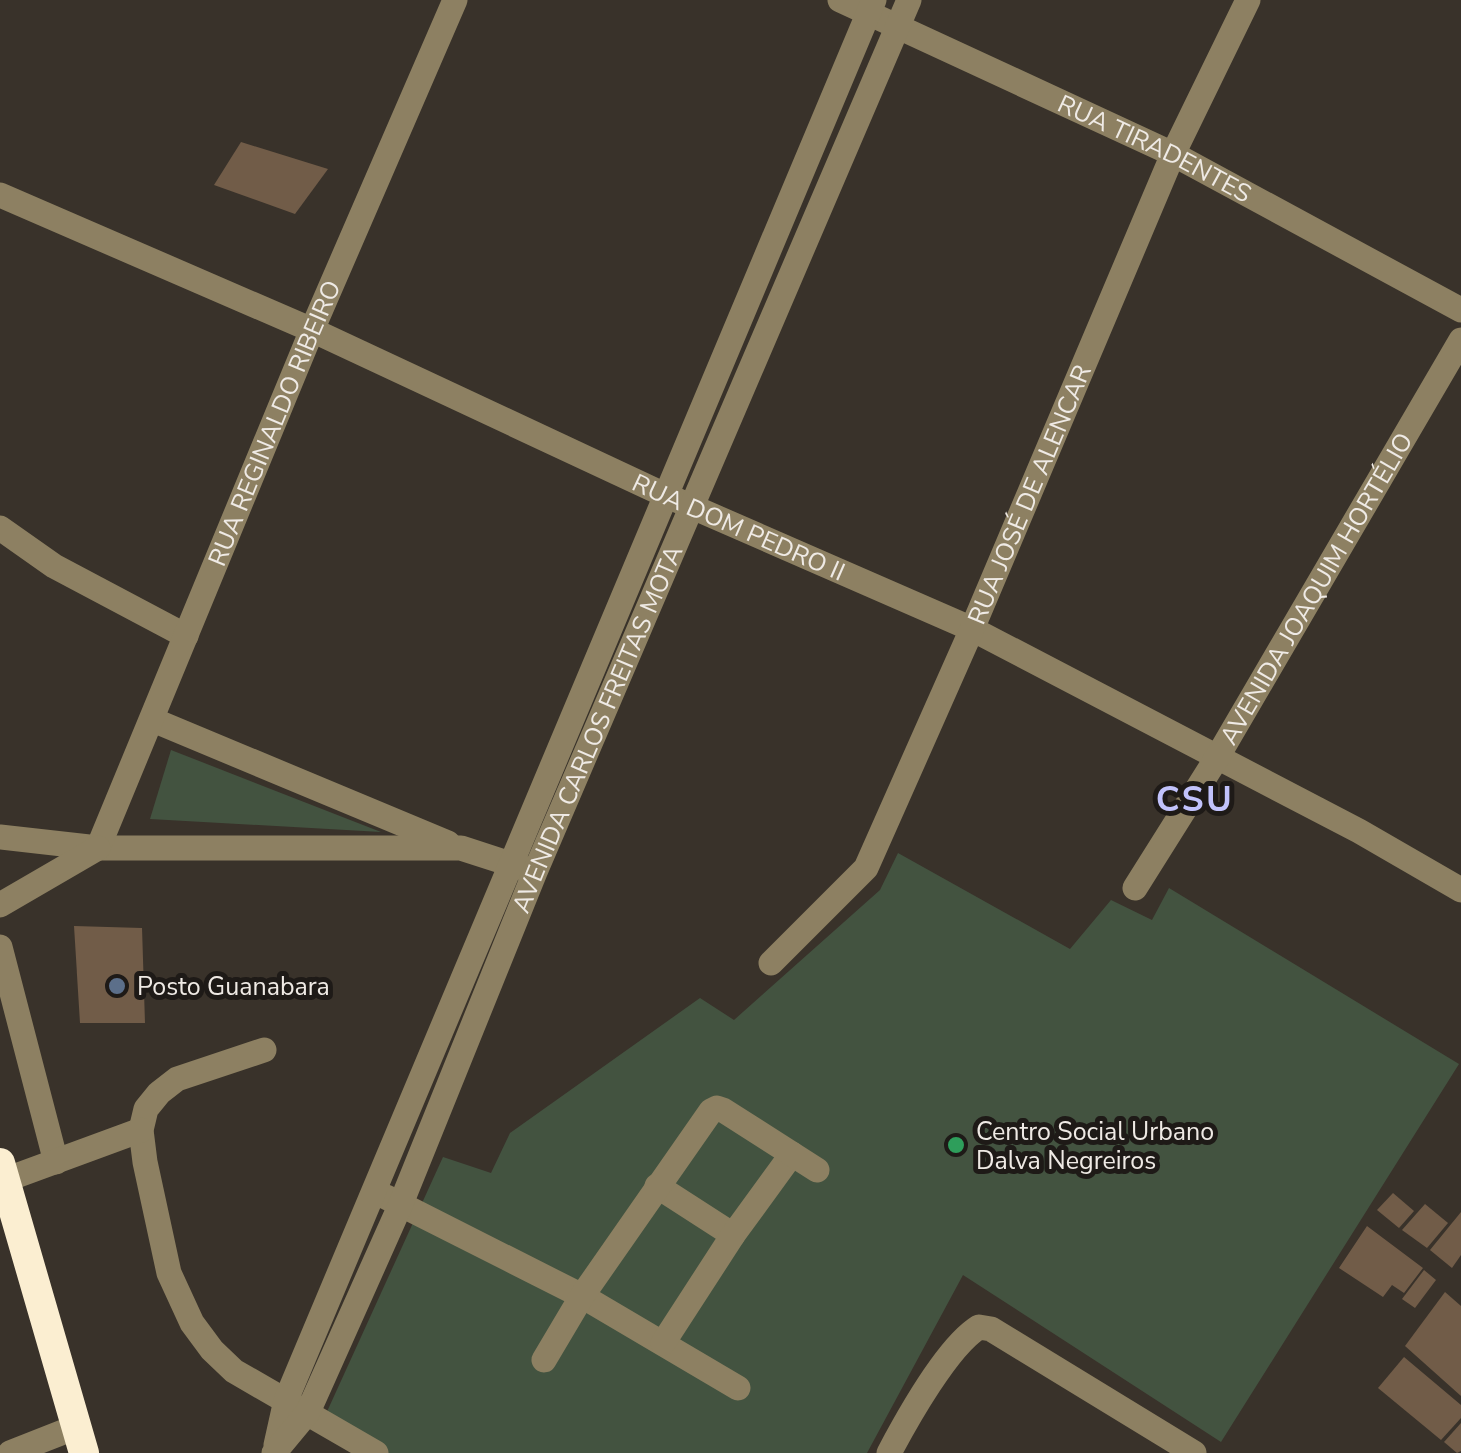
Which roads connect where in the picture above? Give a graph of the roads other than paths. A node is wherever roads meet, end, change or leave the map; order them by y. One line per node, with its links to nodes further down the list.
1 (455, 0): 10 (street, RUA REGINALDO RIBEIRO)
2 (840, 0): 5 (street, RUA TIRADENTES)
3 (909, 0): 6 (street, AVENIDA CARLOS FREITAS MOTA)
4 (1248, 0): 7 (street, RUA JOSÉ DE ALENCAR)
5 (871, 7): 6 (street, RUA TIRADENTES); 12 (street, AVENIDA CARLOS FREITAS MOTA)
6 (896, 28): 7 (street, RUA TIRADENTES); 13 (street, AVENIDA CARLOS FREITAS MOTA)
7 (1173, 154): 9 (street, RUA TIRADENTES); 15 (street, RUA JOSÉ DE ALENCAR)
8 (0, 194): 10 (street, RUA DOM PEDRO II)
9 (1461, 310)
10 (312, 330): 12 (street, RUA DOM PEDRO II); 16 (street, RUA REGINALDO RIBEIRO)
11 (1461, 340): 18 (street, AVENIDA JOAQUIM HORTÉLIO)
12 (666, 495): 13 (street, RUA DOM PEDRO II); 22 (street, AVENIDA CARLOS FREITAS MOTA)
13 (692, 506): 15 (street, RUA DOM PEDRO II); 22 (street, AVENIDA CARLOS FREITAS MOTA)
14 (0, 528): 16 (street)
15 (972, 629): 18 (street, RUA DOM PEDRO II); 27 (street, RUA JOSÉ DE ALENCAR)
16 (186, 636): 17 (street, RUA REGINALDO RIBEIRO)
17 (153, 720): 20 (street, RUA REGINALDO RIBEIRO); 21 (street)
18 (1218, 756): 23 (street, AVENIDA JOAQUIM HORTÉLIO); 24 (street, RUA DOM PEDRO II)
19 (0, 837): 20 (street)
20 (98, 848): 21 (street); 25 (street)
21 (461, 848): 22 (street)
22 (523, 868): 35 (street, AVENIDA CARLOS FREITAS MOTA); 36 (street, AVENIDA CARLOS FREITAS MOTA)
23 (1135, 888)
24 (1461, 890)
25 (0, 905)
26 (0, 947): 31 (street)
27 (772, 963)
28 (264, 1050): 29 (street)
29 (141, 1130): 31 (street); 42 (street)
30 (792, 1154): 32 (street); 34 (street); 37 (street)
31 (56, 1162): 33 (street)
32 (817, 1170)
33 (2, 1172): 43 (highway)
34 (657, 1186): 37 (street); 38 (street)
35 (376, 1192): 36 (street); 42 (street, AVENIDA CARLOS FREITAS MOTA)
36 (400, 1206): 38 (street); 42 (street, AVENIDA CARLOS FREITAS MOTA)
37 (732, 1235): 39 (street)
38 (582, 1296): 39 (street); 40 (street)
39 (663, 1343): 41 (street)
40 (544, 1360)
41 (738, 1388)
42 (297, 1406): 44 (street, AVENIDA CARLOS FREITAS MOTA); 46 (street)
43 (80, 1440): 45 (street)
44 (274, 1452)
45 (10, 1453)
46 (376, 1453)
47 (889, 1453): 48 (street)
48 (1194, 1453)

